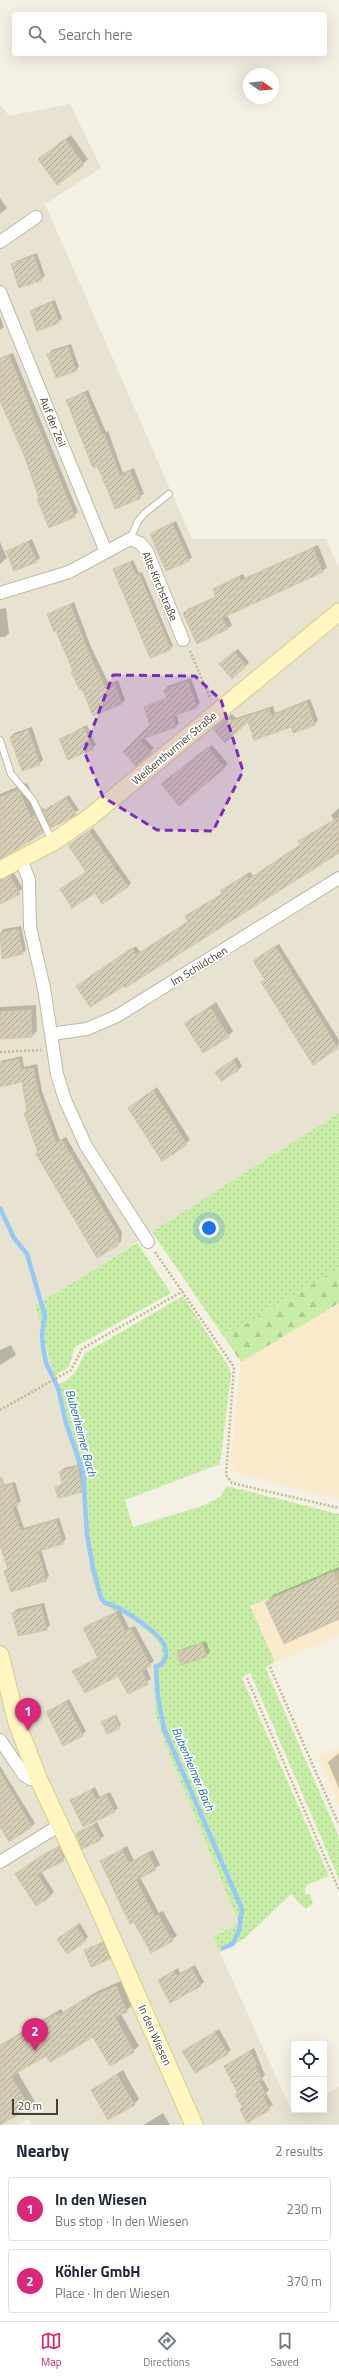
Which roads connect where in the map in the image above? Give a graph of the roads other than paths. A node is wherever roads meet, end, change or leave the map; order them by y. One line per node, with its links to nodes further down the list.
1 (36, 216): 2 (street)
2 (0, 242)
3 (0, 292): 6 (street, Auf der Zeil)
4 (169, 494): 5 (lane)
5 (130, 539): 6 (street); 9 (street, Alte Kirchstraße)
6 (106, 552): 7 (street)
7 (0, 594)
8 (339, 612): 11 (street, Weißenthurmer Straße)
9 (183, 640)
10 (0, 740): 11 (lane)
11 (53, 842): 12 (street, Weißenthurmer Straße)
12 (21, 859): 13 (street, Weißenthurmer Straße); 15 (street)
13 (0, 870)
14 (339, 878): 15 (street, Im Schildchen)
15 (51, 1034): 16 (street)
16 (148, 1242)
17 (0, 1655): 19 (street, In den Wiesen)
18 (0, 1740): 19 (street)
19 (38, 1778): 20 (street, In den Wiesen)
20 (60, 1825): 21 (street); 22 (street, In den Wiesen)
21 (0, 1862)
22 (194, 2125)

